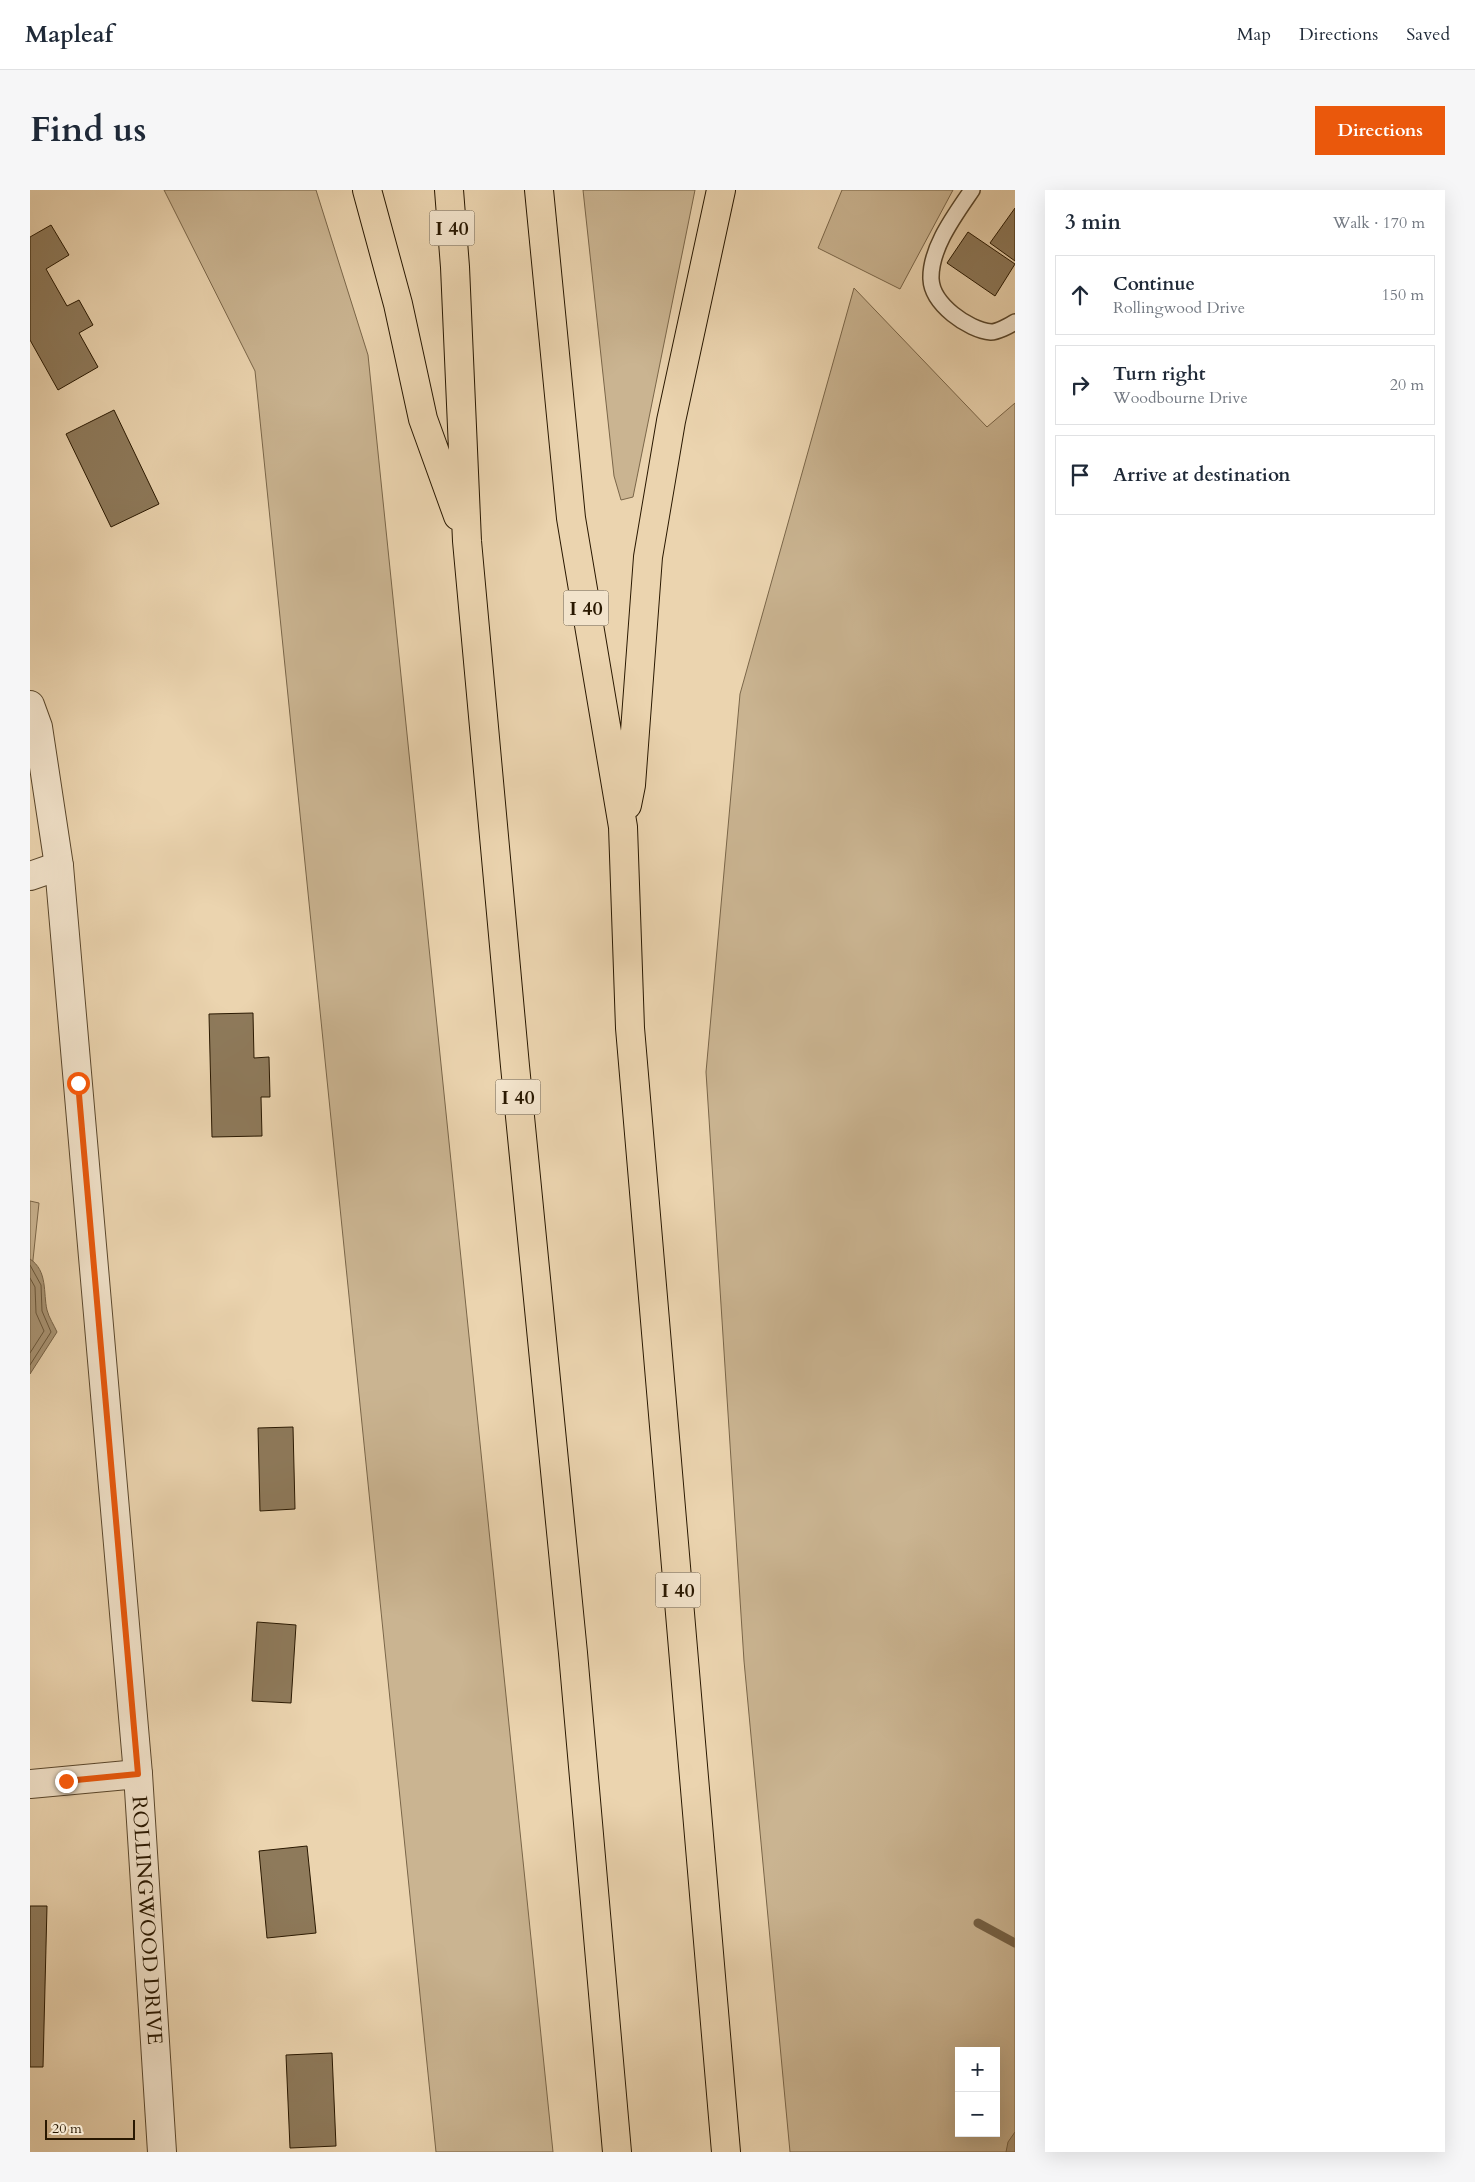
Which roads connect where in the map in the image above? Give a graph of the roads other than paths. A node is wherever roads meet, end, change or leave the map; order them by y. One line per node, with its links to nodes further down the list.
1 (367, 190): 7 (highway)
2 (449, 190): 7 (highway, I 40)
3 (539, 190): 9 (highway, I 40)
4 (721, 190): 9 (highway)
5 (972, 190): 6 (lane)
6 (1015, 322)
7 (467, 541): 15 (highway, I 40)
8 (30, 705): 10 (street, ROLLINGWOOD DRIVE)
9 (623, 827): 16 (highway, I 40)
10 (59, 866): 11 (street); 12 (street, ROLLINGWOOD DRIVE)
11 (30, 876)
12 (138, 1774): 13 (street); 14 (street, ROLLINGWOOD DRIVE)
13 (30, 1784)
14 (162, 2152)
15 (617, 2152)
16 (726, 2152)

